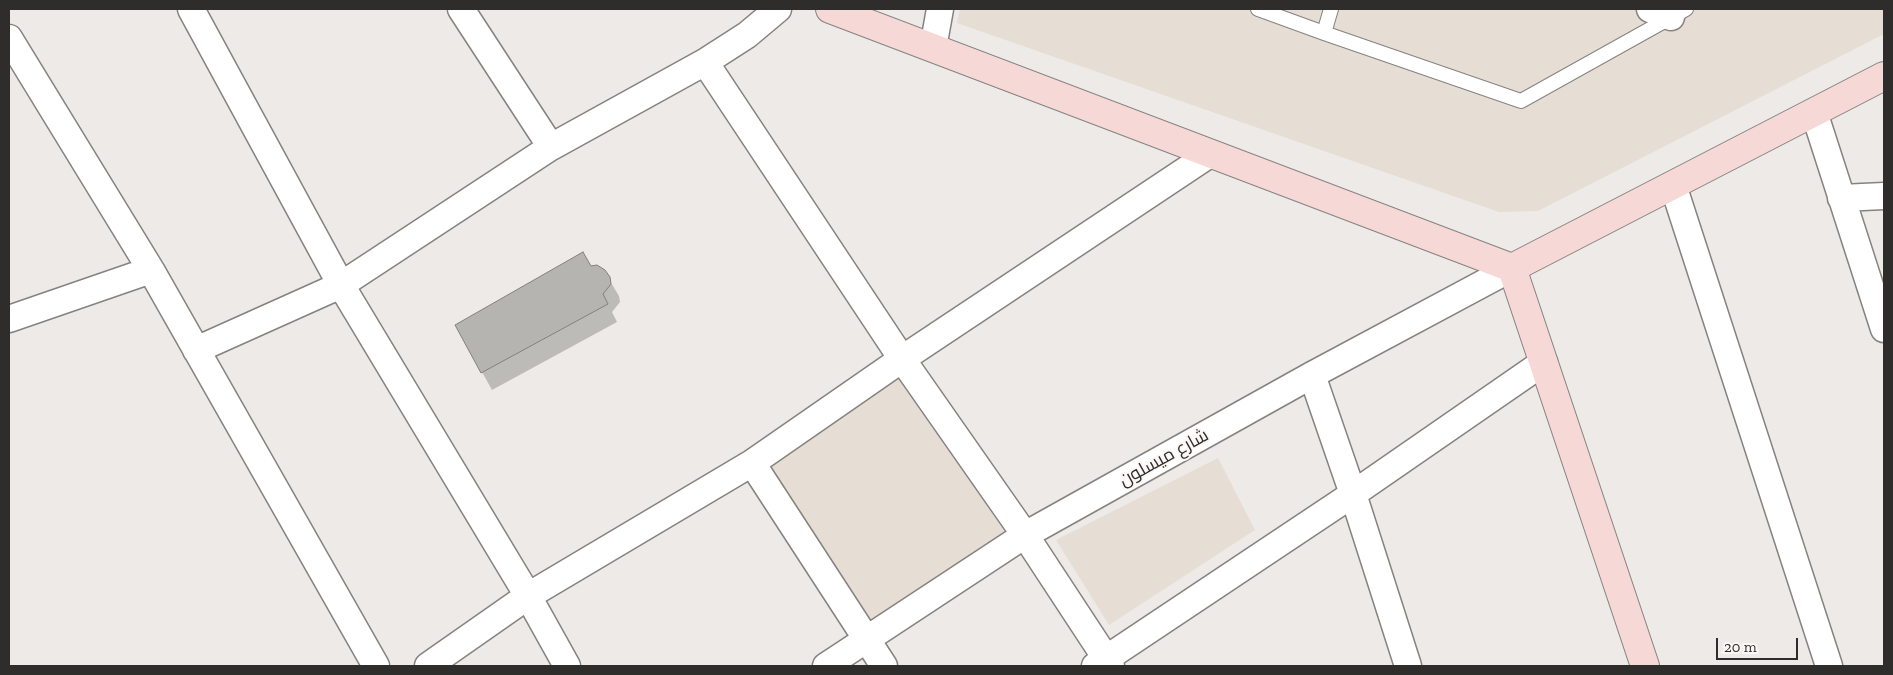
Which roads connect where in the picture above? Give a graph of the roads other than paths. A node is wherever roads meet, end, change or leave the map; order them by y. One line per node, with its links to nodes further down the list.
1 (191, 9): 22 (street)
2 (461, 9): 15 (street)
3 (778, 9): 12 (street)
4 (830, 9): 11 (street)
5 (940, 9): 11 (street)
6 (1258, 9): 9 (lane)
7 (1331, 9): 9 (lane)
8 (1669, 12): 9 (lane)
9 (1324, 33)
10 (9, 38): 21 (street)
11 (933, 48): 16 (street)
12 (705, 62): 15 (street); 26 (street)
13 (1884, 76): 14 (street)
14 (1814, 112): 17 (street); 19 (street)
15 (551, 147): 22 (street)
16 (1210, 154): 20 (street); 26 (street)
17 (1673, 185): 20 (street); 42 (street)
18 (1884, 196): 19 (street)
19 (1841, 198): 24 (street)
20 (1512, 268): 27 (street); 28 (street, شارع ميسلون)
21 (151, 270): 23 (street); 25 (street)
22 (341, 285): 25 (street); 32 (street)
23 (9, 319)
24 (1884, 329)
25 (196, 350): 35 (street)
26 (902, 359): 29 (street); 31 (street)
27 (1544, 362): 30 (street); 41 (street)
28 (1312, 375): 30 (street); 31 (street, شارع ميسلون)
29 (752, 463): 32 (street); 33 (street)
30 (1353, 494): 34 (street); 40 (street)
31 (1025, 535): 33 (street, شارع ميسلون); 34 (street)
32 (528, 596): 36 (street); 37 (street)
33 (866, 639): 38 (street, شارع ميسلون); 39 (street)
34 (1104, 664)
35 (376, 666)
36 (428, 666)
37 (567, 666)
38 (826, 666)
39 (884, 666)
40 (1408, 666)
41 (1645, 666)
42 (1829, 666)

